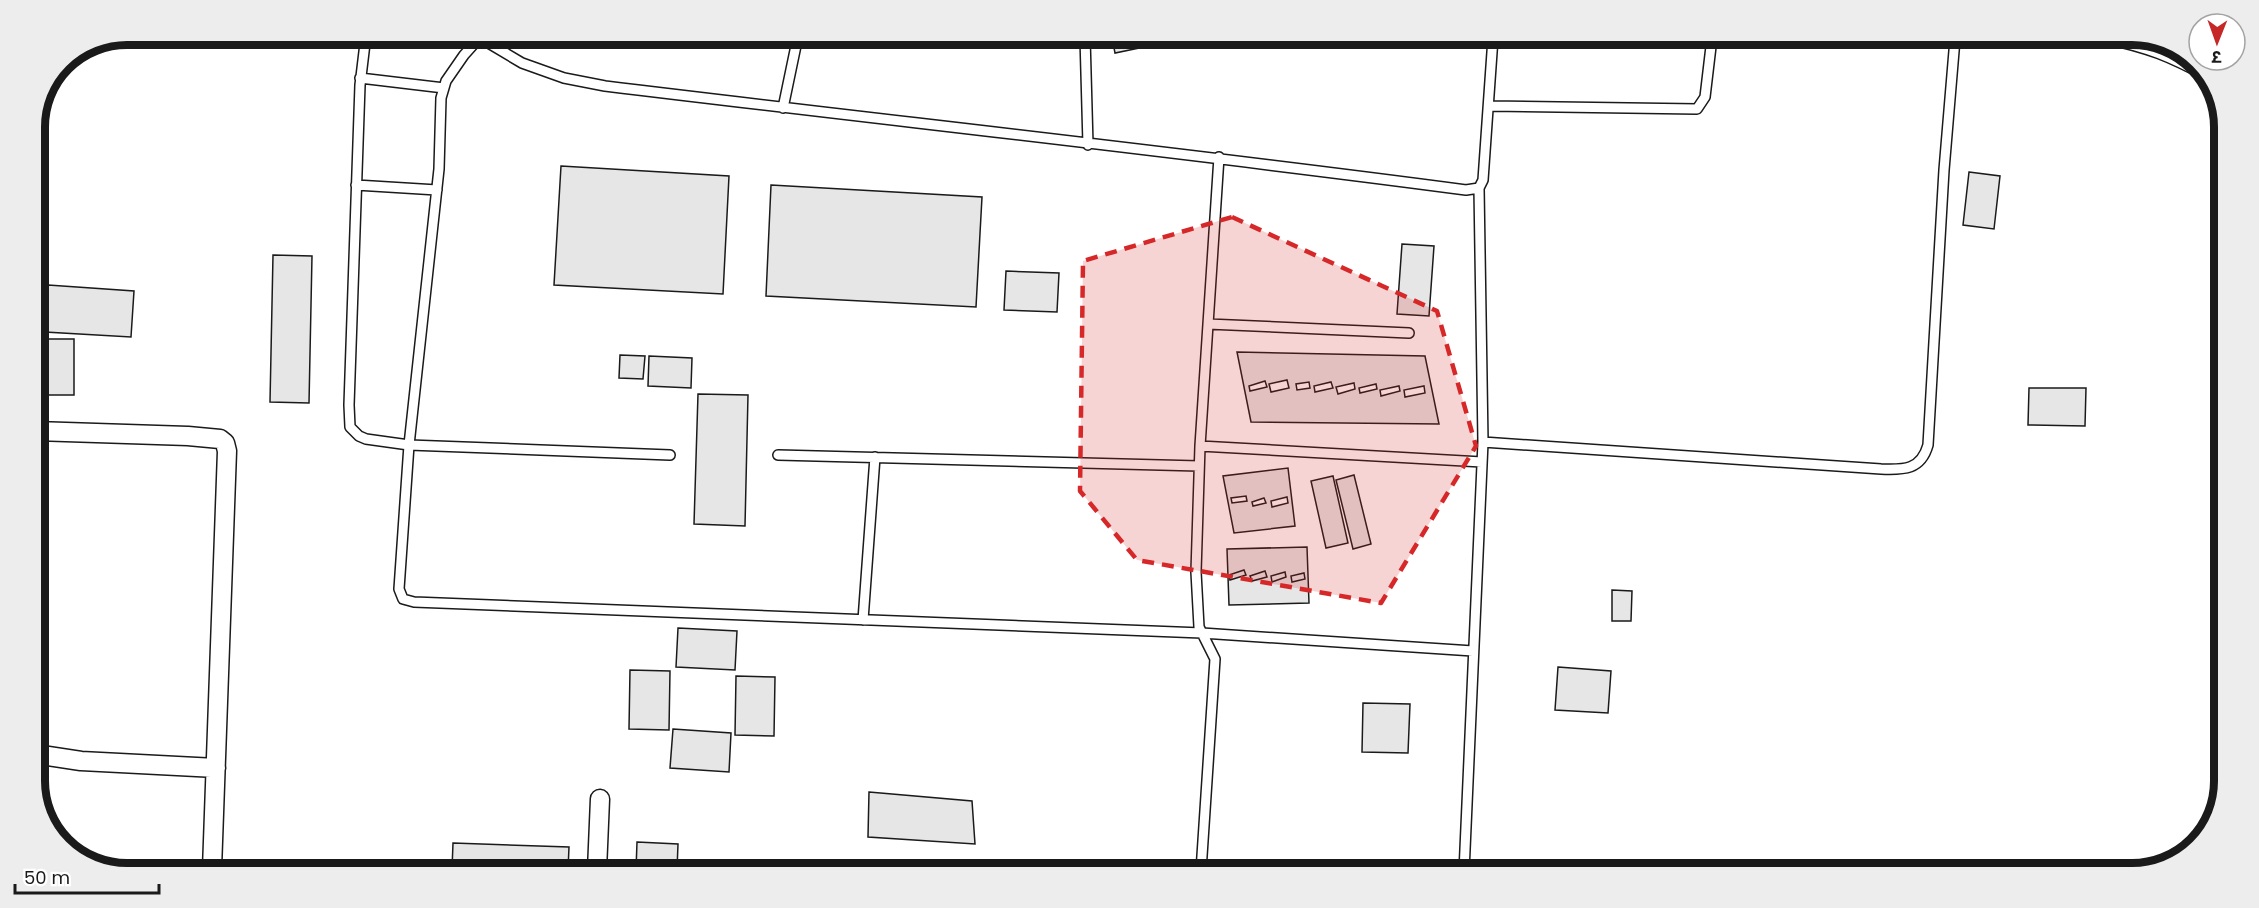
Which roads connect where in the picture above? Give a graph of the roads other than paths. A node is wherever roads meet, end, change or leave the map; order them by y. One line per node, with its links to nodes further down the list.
1 (365, 45): 11 (lane)
2 (471, 45): 12 (lane)
3 (493, 45): 14 (lane)
4 (796, 45): 14 (lane)
5 (1085, 45): 15 (lane)
6 (1493, 45): 13 (lane)
7 (1711, 45): 13 (lane)
8 (1954, 45): 23 (lane)
9 (2131, 45): 10 (lane)
10 (2184, 64)
11 (360, 78): 12 (lane); 17 (lane)
12 (444, 88): 19 (lane)
13 (1490, 106): 18 (lane)
14 (783, 108): 15 (lane)
15 (1088, 145): 16 (lane)
16 (1220, 157): 18 (lane); 20 (lane)
17 (356, 185): 19 (lane); 24 (lane)
18 (1479, 188): 23 (lane)
19 (437, 190): 24 (lane)
20 (1208, 324): 21 (lane); 25 (lane)
21 (1409, 333)
22 (45, 431): 35 (street)
23 (1483, 441): 29 (lane)
24 (409, 445): 26 (lane); 31 (lane)
25 (1200, 447): 29 (lane); 30 (lane)
26 (670, 454)
27 (778, 455): 28 (lane)
28 (875, 457): 30 (lane); 31 (lane)
29 (1482, 462): 33 (lane)
30 (1199, 466): 32 (lane)
31 (863, 620): 32 (lane)
32 (1202, 633): 33 (lane); 39 (lane)
33 (1473, 651): 40 (lane)
34 (45, 756): 35 (street)
35 (216, 768): 37 (street)
36 (600, 799): 38 (street)
37 (212, 863)
38 (597, 863)
39 (1202, 863)
40 (1464, 863)

